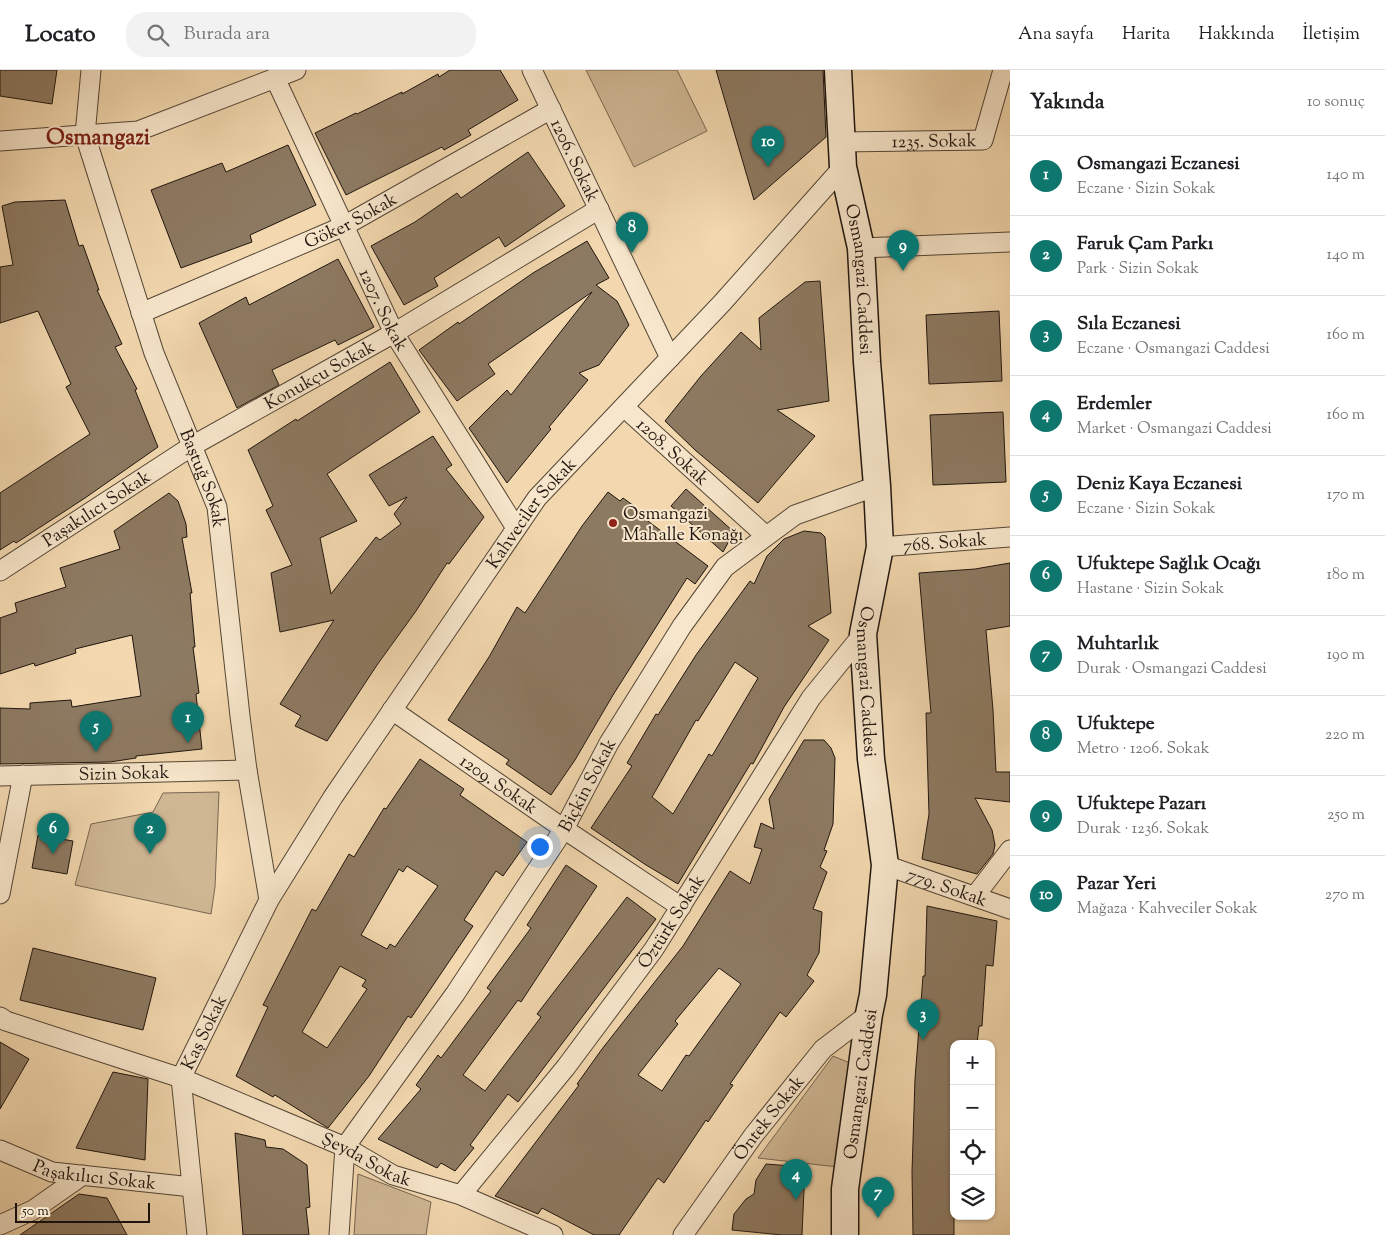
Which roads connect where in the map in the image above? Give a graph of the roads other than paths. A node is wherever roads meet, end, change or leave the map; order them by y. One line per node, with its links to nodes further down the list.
1 (90, 70): 8 (street, Baştuğ Sokak)
2 (296, 70): 6 (street)
3 (532, 70): 7 (street, 1206. Sokak)
4 (838, 70): 10 (main road, Osmangazi Caddesi)
5 (1003, 70): 10 (street, 1235. Sokak)
6 (275, 78): 8 (street); 12 (street, 1207. Sokak)
7 (551, 109): 11 (street, 1206. Sokak); 12 (street, Göker Sokak)
8 (85, 135): 9 (street); 15 (street, Baştuğ Sokak)
9 (0, 141)
10 (842, 154): 14 (main road, Osmangazi Caddesi); 17 (street, Kahveciler Sokak)
11 (599, 209): 16 (street, Konukçu Sokak); 17 (street, 1206. Sokak)
12 (344, 226): 15 (street, Göker Sokak); 16 (street, 1207. Sokak)
13 (1010, 242): 14 (street)
14 (861, 248): 20 (main road, Osmangazi Caddesi)
15 (141, 313): 19 (street, Baştuğ Sokak)
16 (394, 333): 19 (street, Konukçu Sokak); 21 (street, 1207. Sokak)
17 (670, 358): 18 (street, Kahveciler Sokak)
18 (624, 407): 21 (street, Kahveciler Sokak); 22 (street, 1208. Sokak)
19 (192, 446): 25 (street, Paşakılıcı Sokak); 28 (street, Baştuğ Sokak)
20 (877, 486): 22 (street, Biçkin Sokak); 24 (main road, Osmangazi Caddesi)
21 (516, 528): 27 (street, Kahveciler Sokak)
22 (766, 536): 31 (street, Biçkin Sokak)
23 (1010, 537): 24 (street, 768. Sokak)
24 (880, 547): 26 (main road, Osmangazi Caddesi)
25 (0, 571)
26 (863, 634): 33 (main road, Osmangazi Caddesi); 37 (street, Öztürk Sokak)
27 (392, 710): 31 (street, 1209. Sokak); 36 (street, Kahveciler Sokak)
28 (247, 770): 29 (street, Sizin Sokak); 36 (street, Baştuğ Sokak)
29 (24, 775): 30 (street, Sizin Sokak); 34 (street)
30 (0, 776)
31 (564, 829): 37 (street, 1209. Sokak); 42 (street, Biçkin Sokak)
32 (1010, 850): 35 (street)
33 (885, 865): 35 (street, 779. Sokak); 39 (main road, Osmangazi Caddesi)
34 (0, 894)
35 (975, 896): 38 (street, 779. Sokak)
36 (269, 900): 41 (street, Kaş Sokak)
37 (681, 907): 46 (street, Öztürk Sokak)
38 (1010, 909)
39 (868, 1014): 51 (street, Öntek Sokak); 52 (main road, Osmangazi Caddesi)
40 (0, 1017): 41 (street)
41 (182, 1078): 42 (street, Şeyda Sokak); 45 (street, Kaş Sokak)
42 (345, 1147): 46 (street, Şeyda Sokak); 49 (street)
43 (0, 1150): 44 (street, Paşakılıcı Sokak)
44 (83, 1175): 45 (street, Paşakılıcı Sokak); 47 (street)
45 (192, 1187): 48 (street, Kaş Sokak)
46 (461, 1195): 50 (street, Şeyda Sokak)
47 (0, 1225)
48 (197, 1235)
49 (339, 1235)
50 (553, 1235)
51 (683, 1235)
52 (845, 1235)

